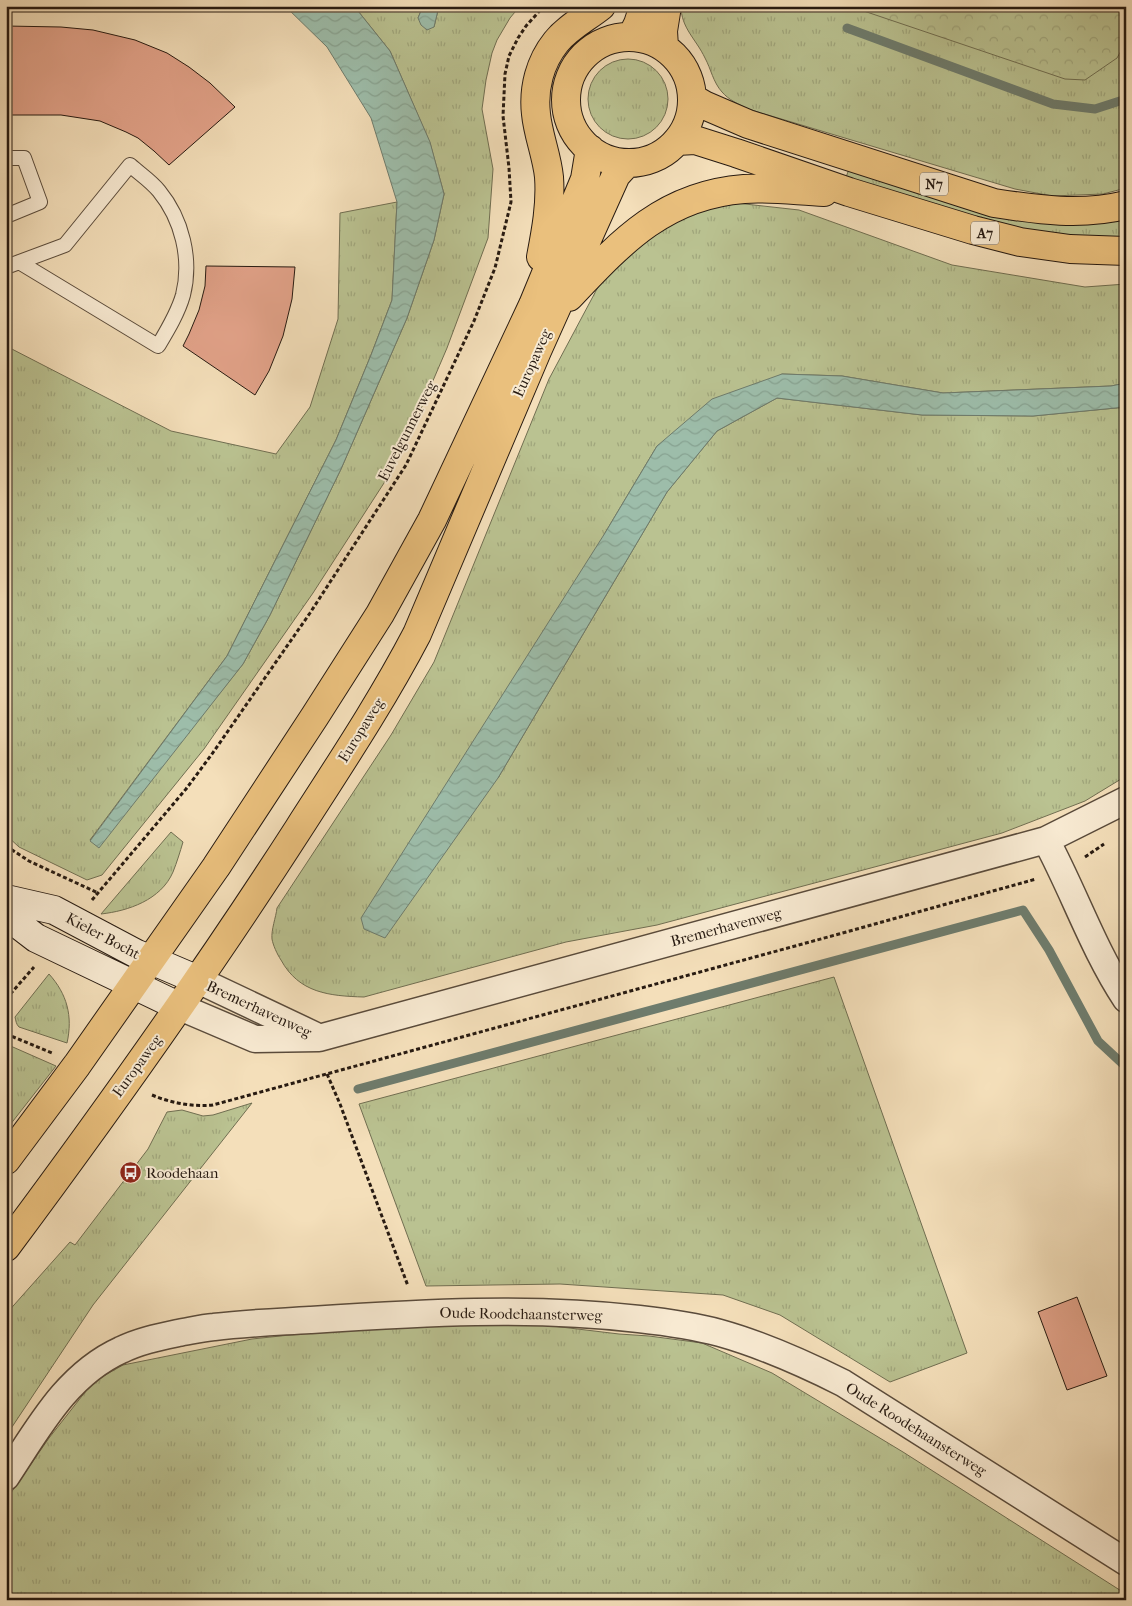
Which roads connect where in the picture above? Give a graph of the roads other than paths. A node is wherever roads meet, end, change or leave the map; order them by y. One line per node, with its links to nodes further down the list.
1 (601, 6): 16 (highway)
2 (644, 6): 4 (highway)
3 (667, 6): 5 (highway)
4 (632, 36): 5 (highway); 8 (highway)
5 (664, 47): 6 (highway)
6 (692, 98): 7 (highway); 12 (highway, N7)
7 (677, 141): 10 (highway); 11 (highway, A7)
8 (590, 149): 10 (highway); 16 (highway, Europaweg)
9 (6, 158): 13 (lane)
10 (627, 163): 16 (highway, Europaweg)
11 (849, 192): 14 (highway, A7); 16 (highway, A7)
12 (1126, 205)
13 (6, 216)
14 (1126, 251)
15 (12, 265): 15 (lane)
16 (544, 308): 21 (highway, Europaweg); 22 (highway, Europaweg)
17 (1126, 800): 18 (street, Bremerhavenweg)
18 (1046, 840): 24 (street); 26 (street, Bremerhavenweg)
19 (6, 898): 21 (street, Kieler Bocht)
20 (6, 915): 23 (street, Kieler Bocht)
21 (151, 960): 22 (street, Kieler Bocht); 23 (highway, Europaweg)
22 (198, 980): 25 (highway, Europaweg); 26 (street, Bremerhavenweg)
23 (134, 985): 25 (street, Kieler Bocht); 27 (highway, Europaweg)
24 (1126, 999)
25 (180, 1007): 26 (street, Bremerhavenweg); 28 (highway, Europaweg)
26 (319, 1038)
27 (6, 1160)
28 (6, 1247)
29 (6, 1477): 30 (street, Oude Roodehaansterweg)
30 (1126, 1562)

